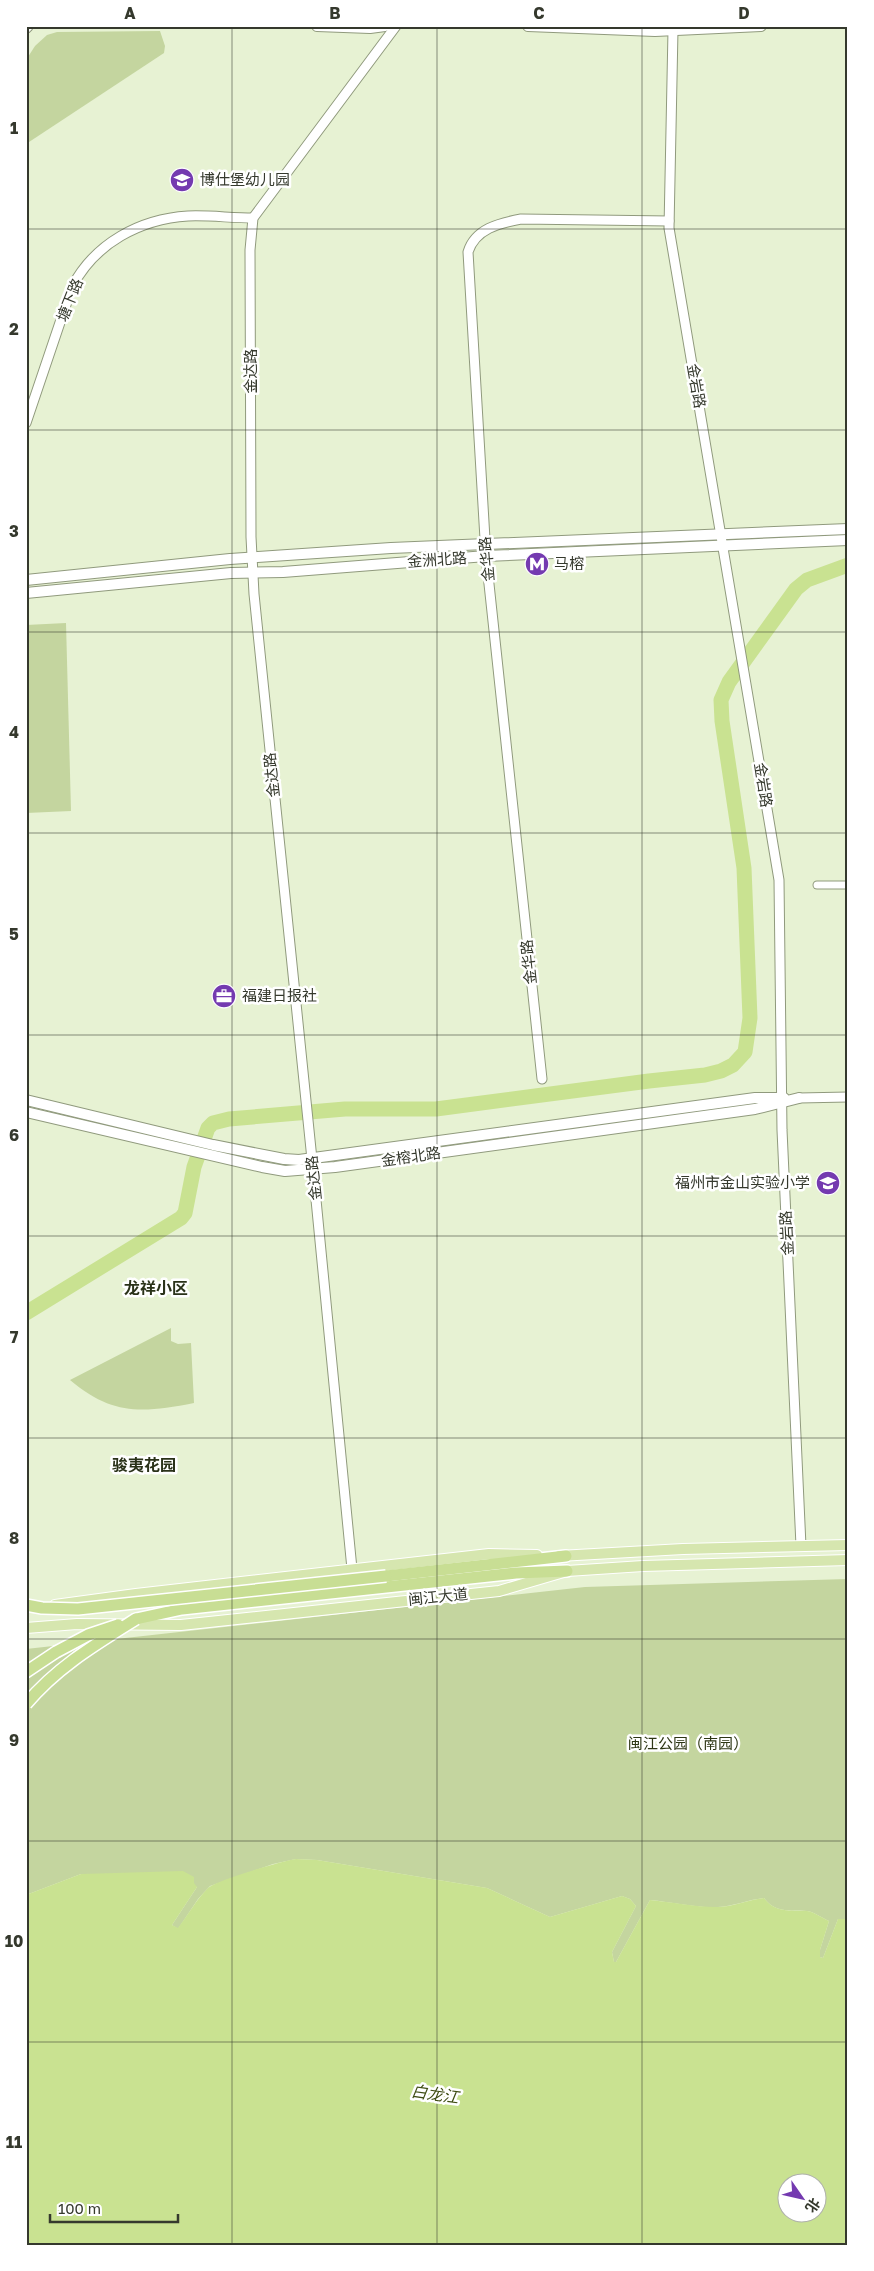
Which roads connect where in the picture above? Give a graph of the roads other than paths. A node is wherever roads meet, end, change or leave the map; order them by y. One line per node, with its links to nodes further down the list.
1 (317, 26): 2 (main road)
2 (385, 26)
3 (396, 26): 7 (street)
4 (528, 26): 6 (main road)
5 (761, 26): 6 (main road)
6 (672, 30): 8 (street, 金岩路)
7 (253, 218): 9 (street, 塘下路); 16 (street, 金达路)
8 (669, 221): 11 (street, 金岩路); 13 (street, 金华路)
9 (26, 423)
10 (848, 529): 11 (main road, 金洲北路)
11 (722, 535): 13 (main road, 金洲北路); 14 (street, 金岩路)
12 (848, 540): 14 (main road, 金洲北路)
13 (485, 543): 15 (street, 金华路); 16 (main road, 金洲北路)
14 (724, 547): 15 (main road, 金洲北路); 26 (street, 金岩路)
15 (486, 556): 17 (main road, 金洲北路); 22 (street, 金华路)
16 (252, 558): 17 (street, 金达路); 18 (main road, 金洲北路)
17 (252, 573): 19 (main road, 金洲北路); 29 (street, 金达路)
18 (26, 580)
19 (26, 593)
20 (817, 885): 21 (street)
21 (848, 885)
22 (542, 1079)
23 (848, 1097): 24 (street, 金榕北路)
24 (799, 1098): 26 (main road, 金榕北路)
25 (26, 1100): 28 (main road, 金榕北路)
26 (782, 1100): 29 (main road, 金榕北路); 31 (street, 金岩路)
27 (26, 1112): 28 (main road, 金榕北路)
28 (183, 1143): 29 (main road, 金榕北路)
29 (313, 1164): 34 (street, 金达路)
30 (848, 1545): 31 (main road)
31 (801, 1546): 32 (main road)
32 (566, 1556): 34 (main road); 36 (highway)
33 (848, 1560): 35 (main road, 闽江大道)
34 (352, 1569): 37 (main road)
35 (567, 1571): 36 (highway); 39 (main road, 闽江大道)
36 (386, 1582): 37 (highway, bridge); 38 (highway)
37 (26, 1607)
38 (136, 1619): 40 (highway, bridge); 41 (highway, bridge)
39 (26, 1628)
40 (26, 1672)
41 (26, 1704)

